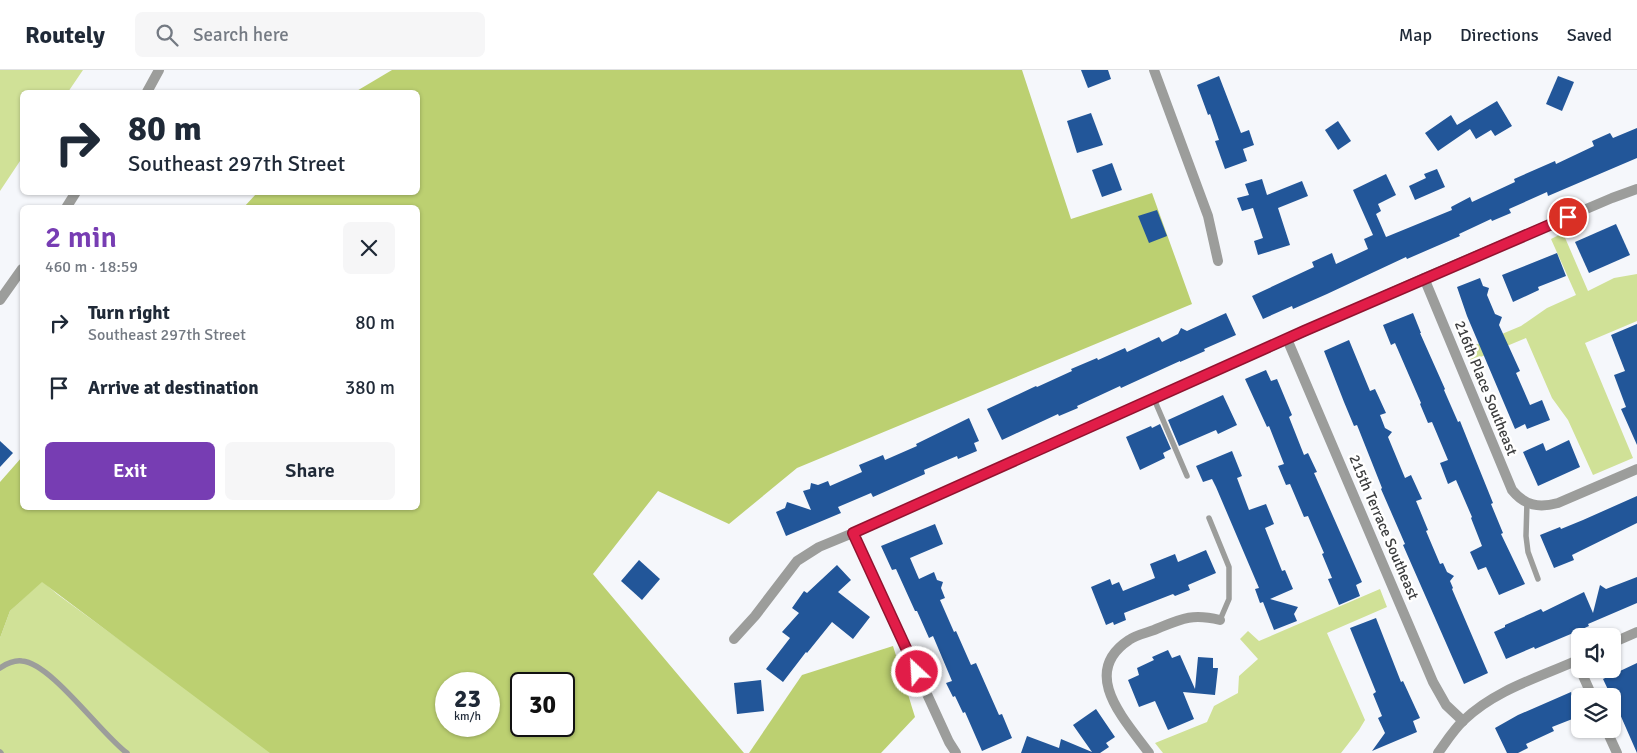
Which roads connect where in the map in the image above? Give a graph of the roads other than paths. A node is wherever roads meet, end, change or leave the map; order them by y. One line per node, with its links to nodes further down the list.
1 (159, 70): 3 (street)
2 (1154, 70): 5 (street)
3 (148, 90)
4 (1637, 189): 7 (street)
5 (1218, 261)
6 (20, 272): 8 (street)
7 (1424, 278): 9 (street); 13 (street, 216th Place Southeast)
8 (0, 300)
9 (1287, 339): 10 (street); 23 (street, 215th Terrace Southeast)
10 (1154, 399): 12 (lane); 15 (street)
11 (1637, 469): 13 (street)
12 (1187, 476)
13 (1527, 502): 16 (lane)
14 (1209, 518): 17 (lane)
15 (853, 533): 19 (street); 27 (street)
16 (1538, 579)
17 (1220, 620): 25 (street)
18 (1637, 632): 20 (street)
19 (734, 639)
20 (1621, 639)
21 (1571, 667): 23 (street)
22 (0, 668): 26 (lane)
23 (1463, 720): 28 (street)
24 (1610, 738): 29 (street)
25 (1147, 752)
26 (127, 753)
27 (956, 753)
28 (1438, 753)
29 (1617, 753)

